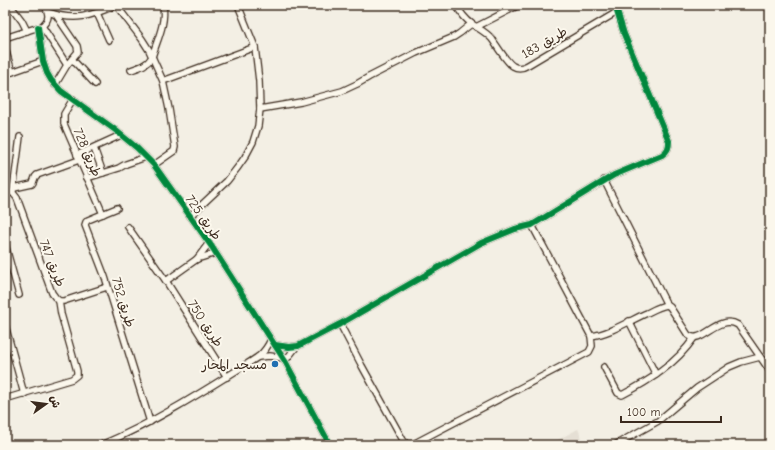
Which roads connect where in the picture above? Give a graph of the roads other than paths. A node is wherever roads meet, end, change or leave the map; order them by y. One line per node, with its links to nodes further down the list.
1 (10, 5): 16 (street)
2 (46, 5): 10 (street)
3 (116, 5): 4 (street); 12 (street); 21 (street)
4 (125, 5)
5 (163, 5): 21 (street)
6 (238, 5): 19 (street)
7 (456, 5): 14 (street, طريق 183)
8 (519, 5): 14 (street)
9 (615, 5): 11 (street)
10 (48, 12): 13 (street); 15 (street)
11 (617, 12): 14 (street, طريق 183); 39 (street)
12 (97, 13): 13 (street); 18 (street)
13 (56, 15): 22 (street)
14 (474, 25): 30 (street)
15 (40, 27): 16 (street); 23 (street, طريق 725); 24 (street)
16 (27, 31): 17 (street)
17 (5, 38)
18 (109, 40)
19 (255, 47): 26 (street); 30 (street)
20 (5, 48): 23 (street)
21 (152, 57): 25 (street); 26 (street)
22 (72, 59): 24 (street); 27 (street)
23 (43, 61): 28 (street, طريق 725)
24 (67, 65): 28 (street)
25 (132, 70)
26 (163, 81): 36 (street)
27 (95, 84)
28 (55, 85): 29 (street, طريق 725)
29 (73, 99): 31 (street, طريق 725); 35 (street, طريق 728)
30 (260, 109): 44 (street)
31 (121, 135): 33 (street); 34 (street, طريق 725)
32 (20, 137): 41 (street)
33 (94, 148): 35 (street); 37 (street)
34 (146, 157): 36 (street, طريق 725); 37 (street)
35 (78, 158): 38 (street, طريق 728); 41 (street)
36 (154, 165): 44 (street, طريق 725)
37 (103, 173): 38 (street)
38 (87, 178): 43 (street, طريق 728)
39 (604, 180): 45 (street); 55 (street)
40 (5, 191): 41 (street)
41 (13, 191): 54 (street, طريق 747)
42 (117, 208): 43 (street, طريق 752)
43 (103, 214): 52 (street, طريق 752)
44 (190, 216): 47 (street, طريق 725)
45 (532, 225): 57 (street); 59 (street)
46 (128, 227): 51 (street, طريق 750)
47 (209, 243): 49 (street, طريق 725); 50 (street)
48 (5, 244): 53 (street)
49 (216, 253): 50 (street); 61 (street, طريق 725)
50 (197, 259): 51 (street)
51 (166, 281): 70 (street, طريق 750)
52 (108, 287): 54 (street, طريق 747); 73 (street, طريق 752)
53 (19, 295)
54 (59, 300): 71 (street)
55 (667, 305): 56 (street); 60 (street)
56 (629, 321): 59 (street); 69 (street)
57 (340, 324): 59 (street); 63 (street)
58 (5, 325): 71 (street)
59 (592, 336)
60 (694, 338): 65 (street); 69 (street)
61 (271, 339): 62 (street, طريق 725); 64 (street)
62 (275, 345): 63 (street); 66 (street, طريق 725)
63 (298, 346): 66 (street)
64 (258, 357): 66 (street); 70 (street)
65 (760, 357): 68 (street); 76 (street)
66 (284, 360): 75 (street, طريق 725)
67 (604, 367): 69 (street)
68 (770, 371)
69 (656, 375)
70 (227, 377): 73 (street)
71 (24, 394): 72 (street)
72 (5, 399)
73 (150, 422): 74 (street)
74 (101, 445)
75 (330, 445)
76 (615, 445)

